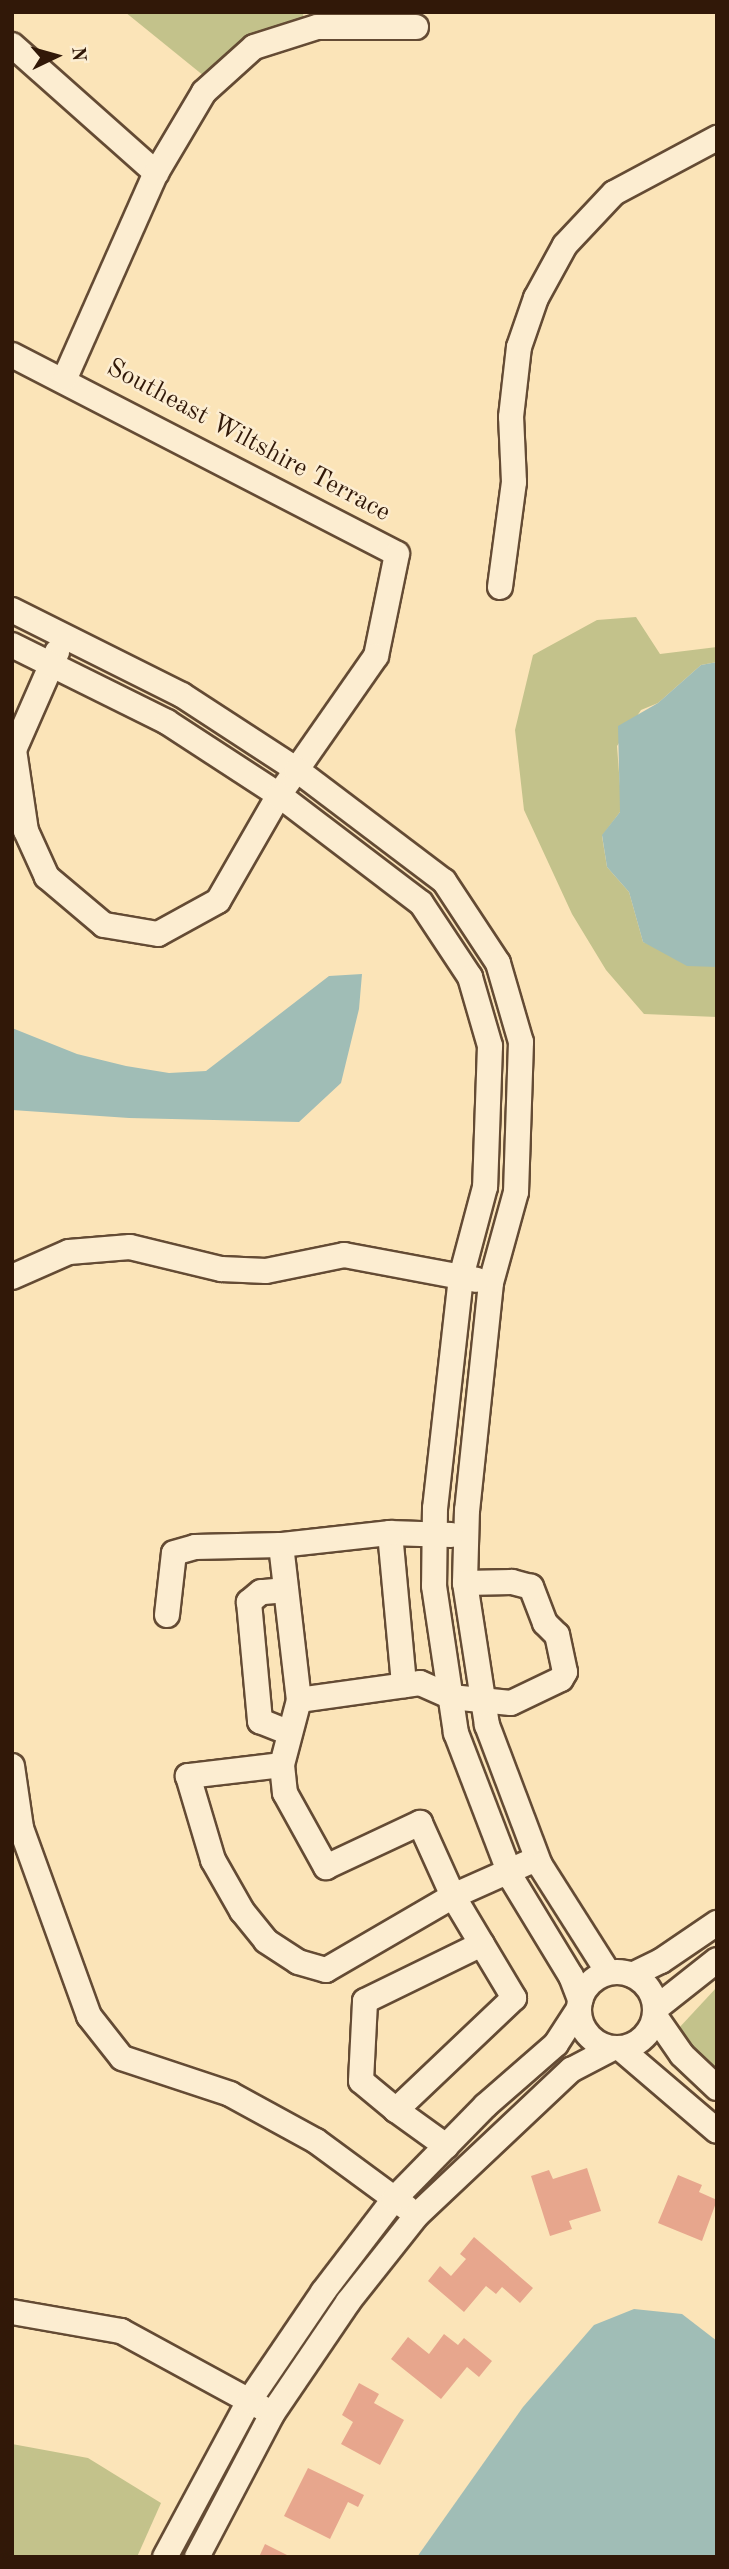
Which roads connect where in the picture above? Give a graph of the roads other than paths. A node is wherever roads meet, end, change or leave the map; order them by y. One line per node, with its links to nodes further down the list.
1 (416, 27): 4 (street)
2 (12, 45): 4 (street)
3 (717, 138): 7 (street)
4 (156, 173): 6 (street)
5 (12, 355): 6 (street, Southeast Wiltshire Terrace)
6 (65, 378): 12 (street, Southeast Wiltshire Terrace)
7 (500, 587)
8 (12, 610): 9 (street)
9 (65, 638): 11 (street, Southeast Wiltshire Terrace); 12 (street)
10 (12, 645): 11 (street)
11 (51, 665): 13 (street); 13 (street, Southeast Wiltshire Terrace)
12 (297, 769): 13 (street, Southeast Wiltshire Terrace); 14 (street)
13 (279, 795): 15 (street)
14 (521, 1042): 15 (street); 18 (street)
15 (490, 1046): 17 (street)
16 (12, 1277): 17 (street)
17 (461, 1277): 18 (street); 20 (street)
18 (491, 1283): 21 (street)
19 (390, 1533): 20 (street); 22 (street); 26 (street)
20 (435, 1534): 21 (street); 27 (street)
21 (466, 1537): 23 (street)
22 (281, 1545): 24 (street); 25 (street)
23 (465, 1583): 29 (street); 29 (street)
24 (286, 1590): 28 (street); 30 (street)
25 (167, 1615)
26 (404, 1685): 27 (street); 28 (street)
27 (451, 1696): 29 (street); 35 (street)
28 (299, 1700): 30 (street)
29 (484, 1702): 34 (street)
30 (290, 1733): 31 (street)
31 (282, 1765): 36 (street); 36 (street)
32 (12, 1766): 33 (street)
33 (17, 1830): 48 (street)
34 (537, 1858): 35 (street); 40 (street)
35 (509, 1872): 36 (street); 41 (street)
36 (453, 1896): 38 (street)
37 (717, 1923): 40 (street)
38 (482, 1944): 45 (street); 45 (street)
39 (717, 1960): 42 (street)
40 (620, 1974): 41 (street); 42 (street)
41 (579, 2005): 43 (street); 47 (street)
42 (655, 2013): 43 (street); 44 (street)
43 (616, 2049): 46 (street); 49 (street)
44 (717, 2088)
45 (396, 2110): 47 (street)
46 (717, 2131)
47 (446, 2146): 48 (street)
48 (394, 2199): 49 (street); 51 (street)
49 (417, 2216): 52 (street)
50 (12, 2312): 51 (street)
51 (249, 2401): 52 (street); 53 (street)
52 (272, 2414): 54 (street)
53 (165, 2557)
54 (197, 2557)

